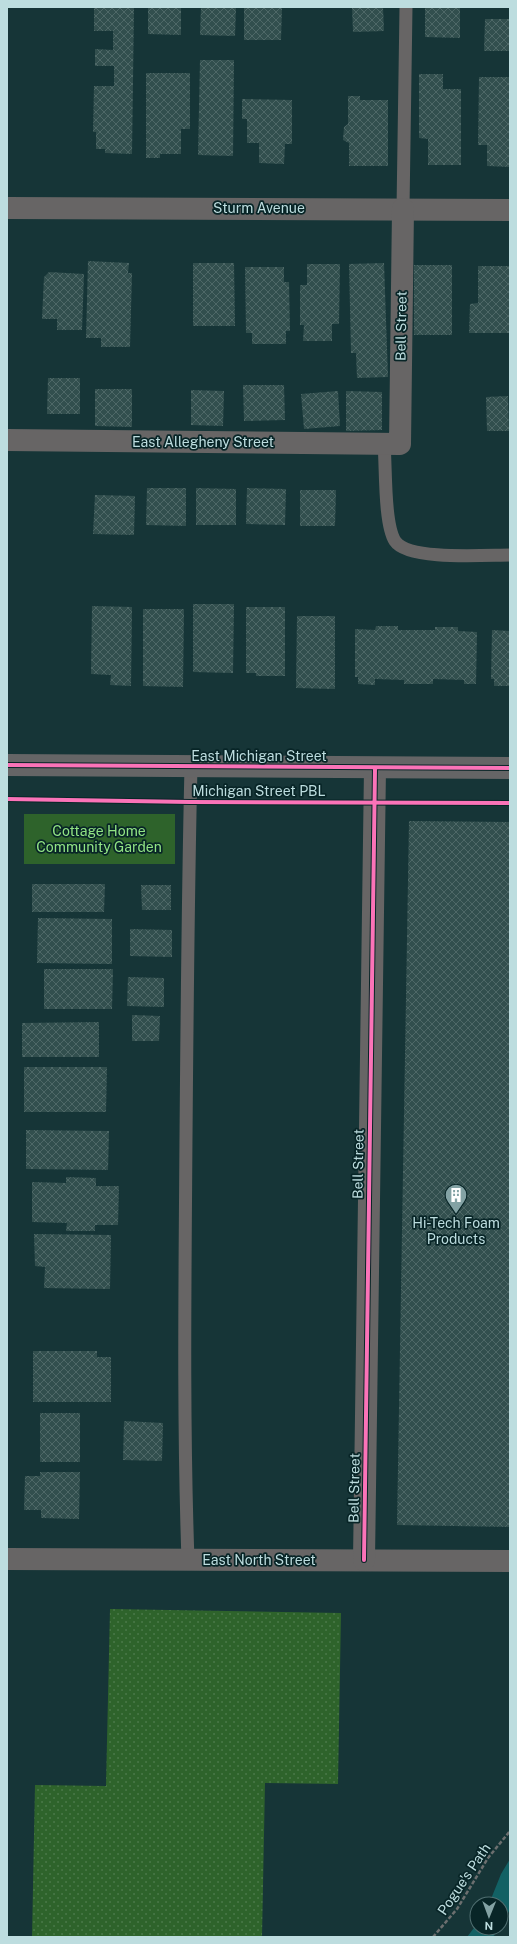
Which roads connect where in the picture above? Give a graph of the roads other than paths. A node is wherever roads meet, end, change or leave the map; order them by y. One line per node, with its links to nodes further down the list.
1 (406, 7): 3 (lane)
2 (7, 208): 3 (street, Sturm Avenue)
3 (403, 209): 4 (street, Sturm Avenue); 6 (street, Bell Street)
4 (510, 210)
5 (7, 440): 6 (street, East Allegheny Street)
6 (392, 444): 7 (lane)
7 (510, 555)
8 (7, 765): 9 (main road, East Michigan Street)
9 (191, 766): 10 (main road, East Michigan Street); 13 (lane)
10 (375, 768): 11 (main road, East Michigan Street); 14 (street, Bell Street)
11 (510, 768)
12 (7, 1559): 13 (street, East North Street)
13 (188, 1560): 14 (street, East North Street)
14 (364, 1560): 15 (street, East North Street)
15 (510, 1561)

